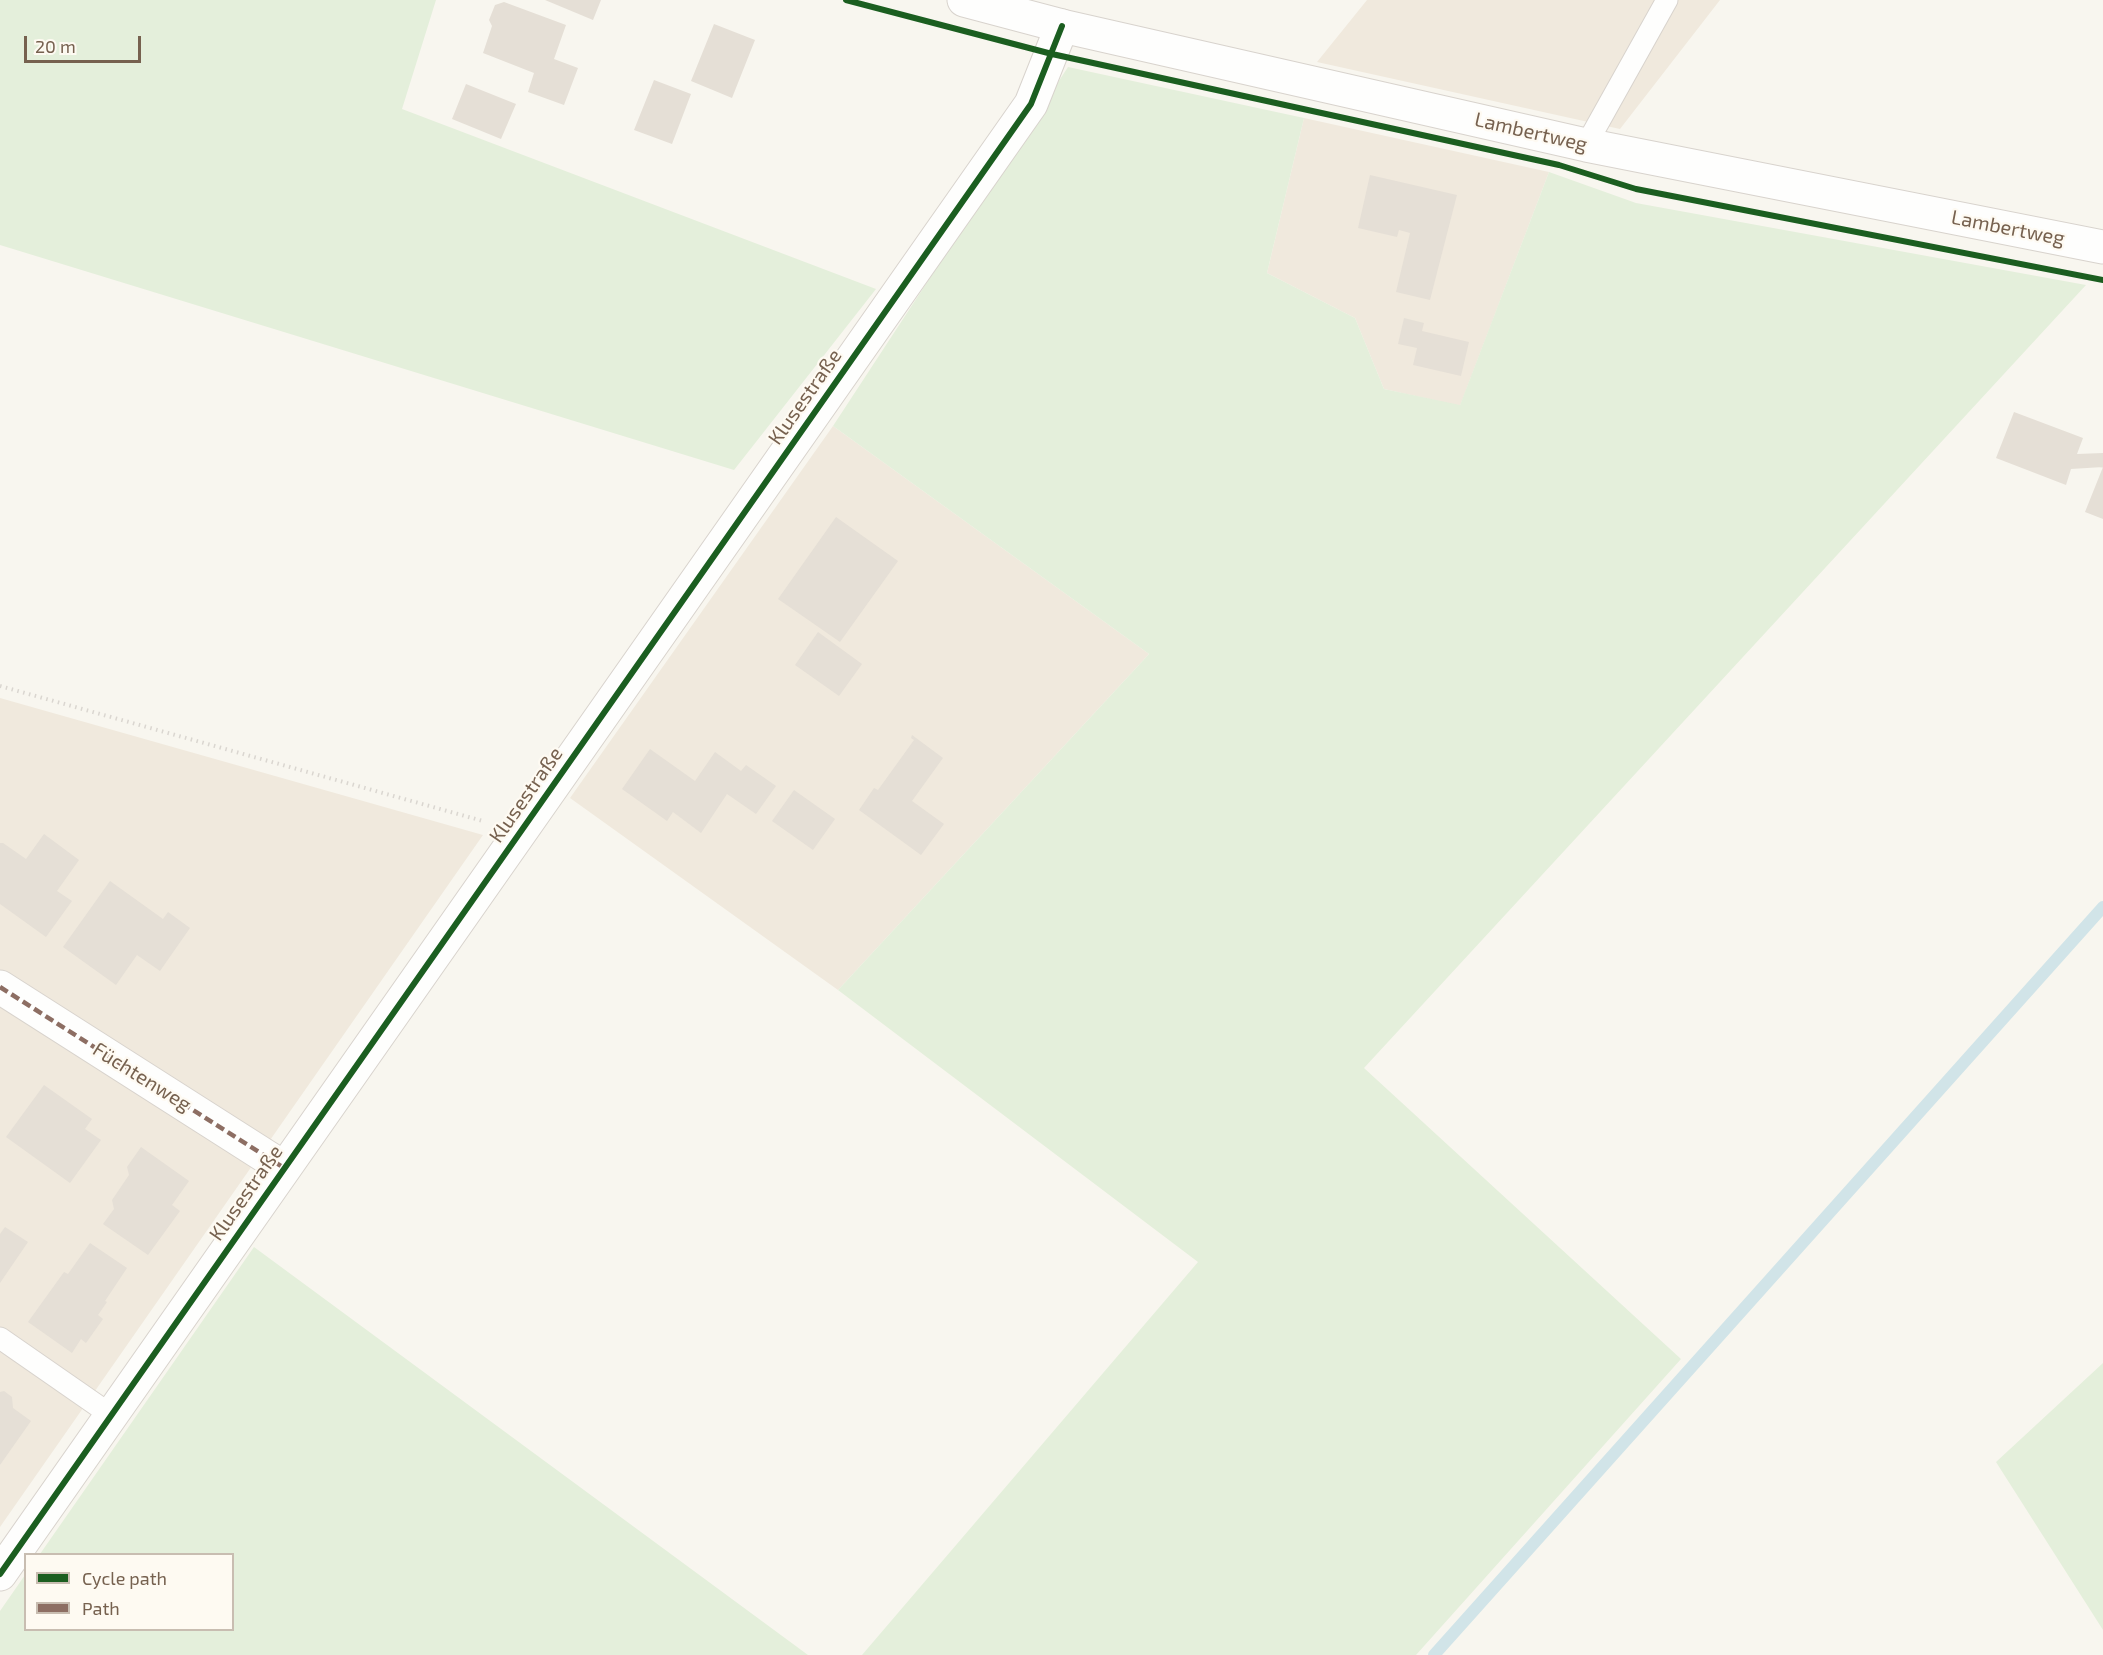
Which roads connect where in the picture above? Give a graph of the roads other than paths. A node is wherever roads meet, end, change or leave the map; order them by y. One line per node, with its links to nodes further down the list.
1 (964, 0): 3 (street, Lambertweg)
2 (1667, 0): 4 (lane)
3 (1062, 26): 4 (street, Lambertweg); 7 (street, Klusestraße)
4 (1586, 145): 5 (street, Lambertweg)
5 (2103, 247)
6 (0, 987): 7 (street, Füchtenweg)
7 (284, 1168): 9 (street, Klusestraße)
8 (0, 1338): 9 (lane)
9 (111, 1415): 10 (street, Klusestraße)
10 (0, 1574)

